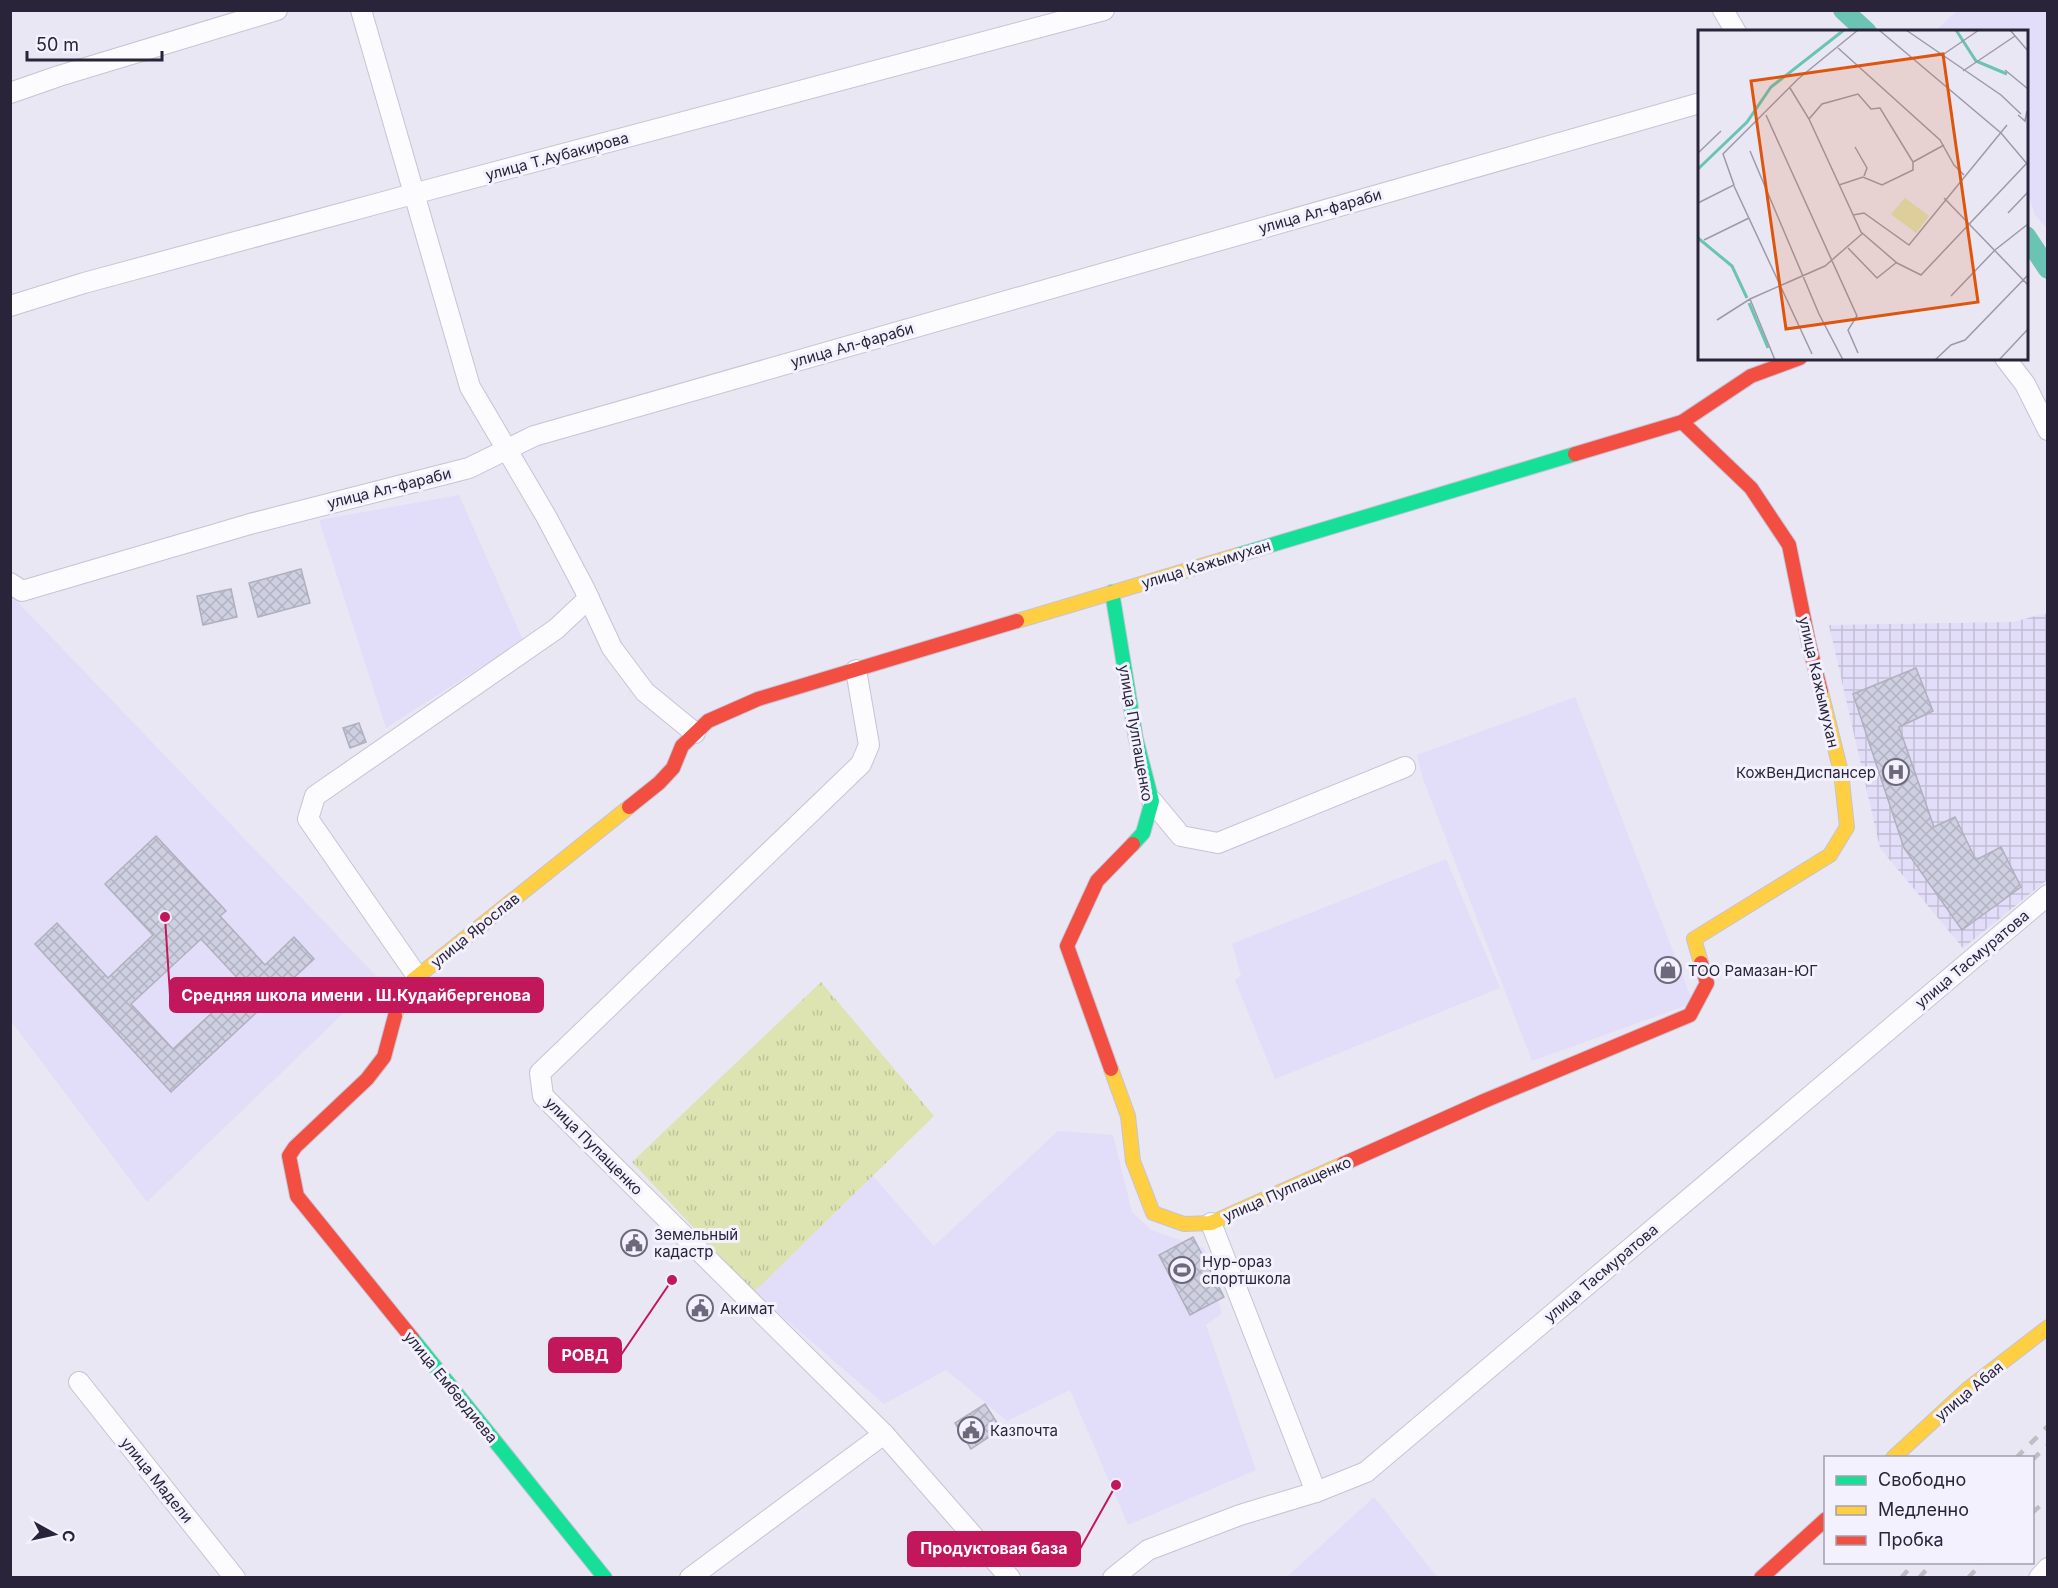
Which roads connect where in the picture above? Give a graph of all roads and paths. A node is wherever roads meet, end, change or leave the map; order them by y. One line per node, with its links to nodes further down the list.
1 (277, 10): 6 (street)
2 (361, 10): 8 (street)
3 (1104, 10): 8 (street, улица Т.Аубакирова)
4 (1723, 10): 5 (street)
5 (1735, 30)
6 (10, 93)
7 (1698, 103): 14 (street, улица Ал-фараби)
8 (412, 194): 9 (street, улица Т.Аубакирова); 14 (street)
9 (10, 306)
10 (1795, 360): 12 (street, улица Кажымухан)
11 (2007, 360): 13 (street)
12 (1682, 422): 16 (street, улица Кажымухан); 24 (street, улица Кажымухан)
13 (2048, 430)
14 (508, 448): 15 (street, улица Ал-фараби); 17 (street)
15 (10, 583)
16 (1112, 592): 18 (street, улица Кажымухан); 22 (street, улица Пулпащенко)
17 (589, 598): 20 (street); 25 (street)
18 (856, 670): 19 (street, улица Кажымухан); 30 (street, улица Пупащенко)
19 (732, 711): 20 (street, улица Ярослав)
20 (695, 733): 25 (street, улица Ярослав)
21 (1406, 767): 22 (street)
22 (1152, 801): 27 (street, улица Пулпащенко)
23 (2048, 895): 32 (street, улица Тасмуратова)
24 (1694, 939): 27 (street, улица Пулпащенко)
25 (417, 976): 26 (street, улица Ярослав)
26 (297, 1196): 36 (street, улица Ембердиева)
27 (1211, 1223): 32 (street)
28 (2048, 1327): 31 (street, улица Абая)
29 (79, 1382): 35 (street, улица Мадели)
30 (884, 1434): 37 (street); 38 (street, улица Пупащенко)
31 (1895, 1456)
32 (1316, 1492): 39 (street, улица Тасмуратова)
33 (1824, 1521): 40 (street)
34 (2047, 1568): 41 (street)
35 (235, 1578)
36 (605, 1578)
37 (690, 1578)
38 (1010, 1578)
39 (1113, 1578)
40 (1761, 1578)
41 (2038, 1578)

